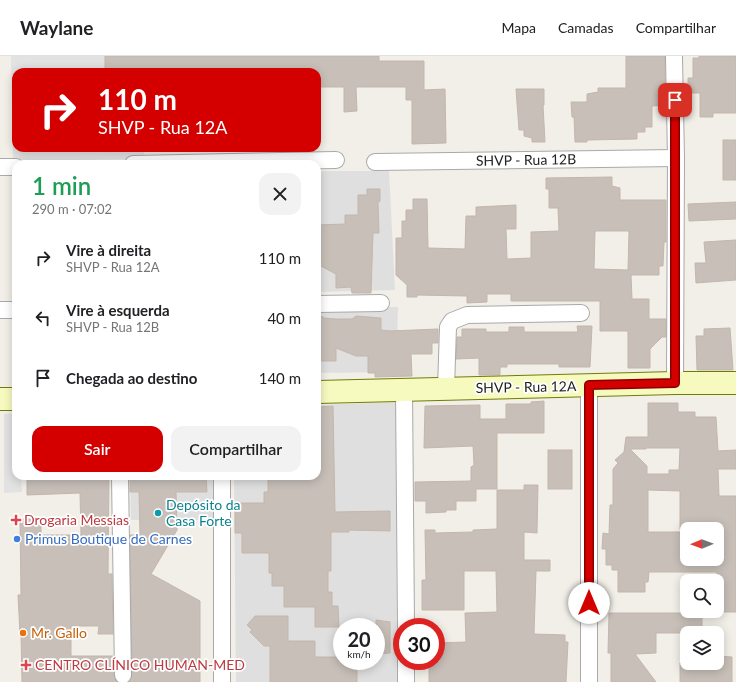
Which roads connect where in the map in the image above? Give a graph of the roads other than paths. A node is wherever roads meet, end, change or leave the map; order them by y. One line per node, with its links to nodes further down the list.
1 (674, 58): 2 (street)
2 (676, 158): 5 (street, SHVP - Rua 12B); 13 (street)
3 (321, 160): 4 (street)
4 (336, 160)
5 (375, 162)
6 (12, 166): 7 (street)
7 (0, 167)
8 (381, 303): 9 (street)
9 (321, 304)
10 (0, 310): 11 (street)
11 (12, 310)
12 (581, 312): 16 (street)
13 (675, 383): 14 (street, SHVP - Rua 12A); 15 (street, SHVP - Rua 12A)
14 (736, 383)
15 (589, 385): 16 (street, SHVP - Rua 12A); 28 (street)
16 (446, 389): 17 (street, SHVP - Rua 12A)
17 (404, 390): 18 (street, SHVP - Rua 12A); 23 (street)
18 (321, 392)
19 (0, 399): 20 (street)
20 (12, 399)
21 (120, 480): 25 (street)
22 (222, 480): 26 (street)
23 (406, 618)
24 (406, 670): 27 (street)
25 (123, 675)
26 (222, 682)
27 (406, 682)
28 (589, 682)

